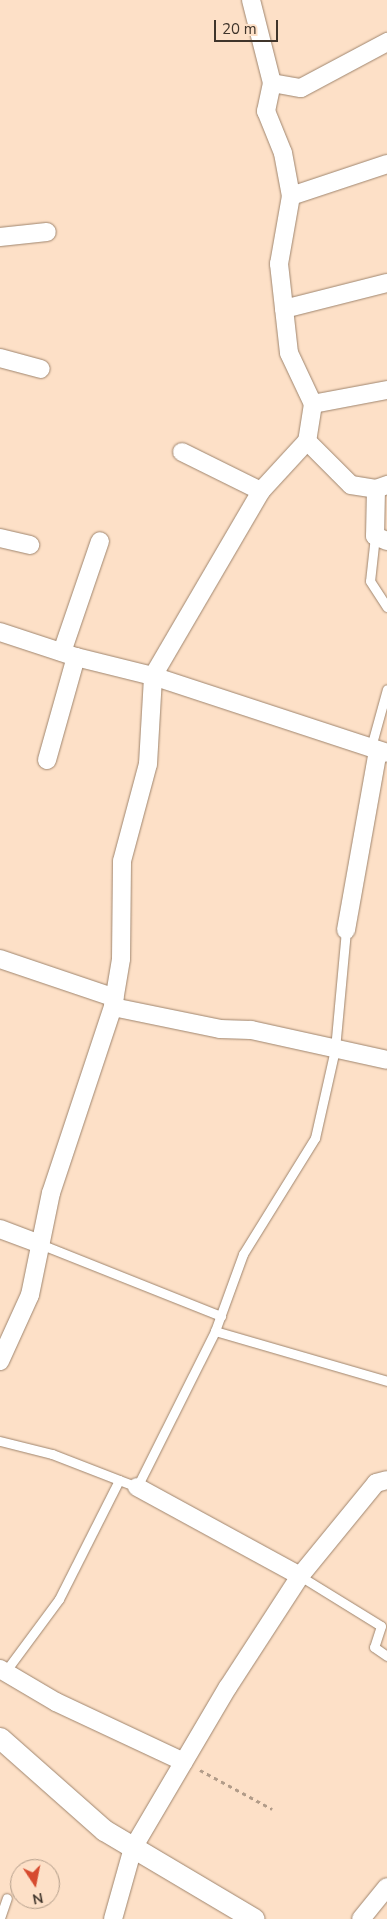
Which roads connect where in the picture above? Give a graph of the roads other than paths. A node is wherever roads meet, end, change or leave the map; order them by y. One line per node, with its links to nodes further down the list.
1 (250, 0): 3 (street)
2 (387, 42): 3 (street)
3 (272, 83): 5 (street)
4 (387, 164): 5 (street)
5 (292, 196): 9 (street)
6 (47, 232): 7 (street)
7 (0, 237)
8 (387, 283): 9 (street)
9 (284, 309): 13 (street)
10 (0, 358): 11 (street)
11 (41, 369)
12 (387, 390): 13 (street)
13 (313, 404): 14 (street)
14 (307, 441): 16 (street); 17 (street)
15 (182, 452): 17 (street)
16 (382, 487): 19 (street)
17 (261, 491): 25 (street)
18 (0, 538): 21 (street)
19 (381, 538): 22 (lane)
20 (100, 541): 24 (street)
21 (30, 545)
22 (387, 607)
23 (0, 632): 24 (street)
24 (69, 654): 25 (street); 28 (street)
25 (153, 676): 27 (street); 31 (street)
26 (387, 689): 27 (lane)
27 (379, 750): 29 (street)
28 (47, 760)
29 (346, 930): 32 (lane)
30 (0, 959): 31 (street)
31 (114, 1002): 32 (street); 35 (street)
32 (334, 1049): 33 (street); 36 (lane)
33 (387, 1060)
34 (0, 1229): 35 (street)
35 (40, 1244): 36 (lane); 38 (street)
36 (221, 1316): 37 (lane)
37 (215, 1331): 39 (lane); 43 (lane)
38 (0, 1361)
39 (387, 1381)
40 (0, 1441): 41 (lane)
41 (119, 1480): 43 (lane); 46 (lane)
42 (387, 1480): 44 (street)
43 (137, 1487): 44 (street)
44 (300, 1576): 45 (lane); 48 (street)
45 (387, 1656)
46 (2, 1676): 48 (street)
47 (0, 1738): 49 (street)
48 (184, 1762): 49 (street)
49 (133, 1848): 53 (street); 54 (street)
50 (387, 1887): 55 (street)
51 (7, 1898): 52 (lane)
52 (0, 1918)
53 (113, 1919)
54 (254, 1919)
55 (361, 1919)

